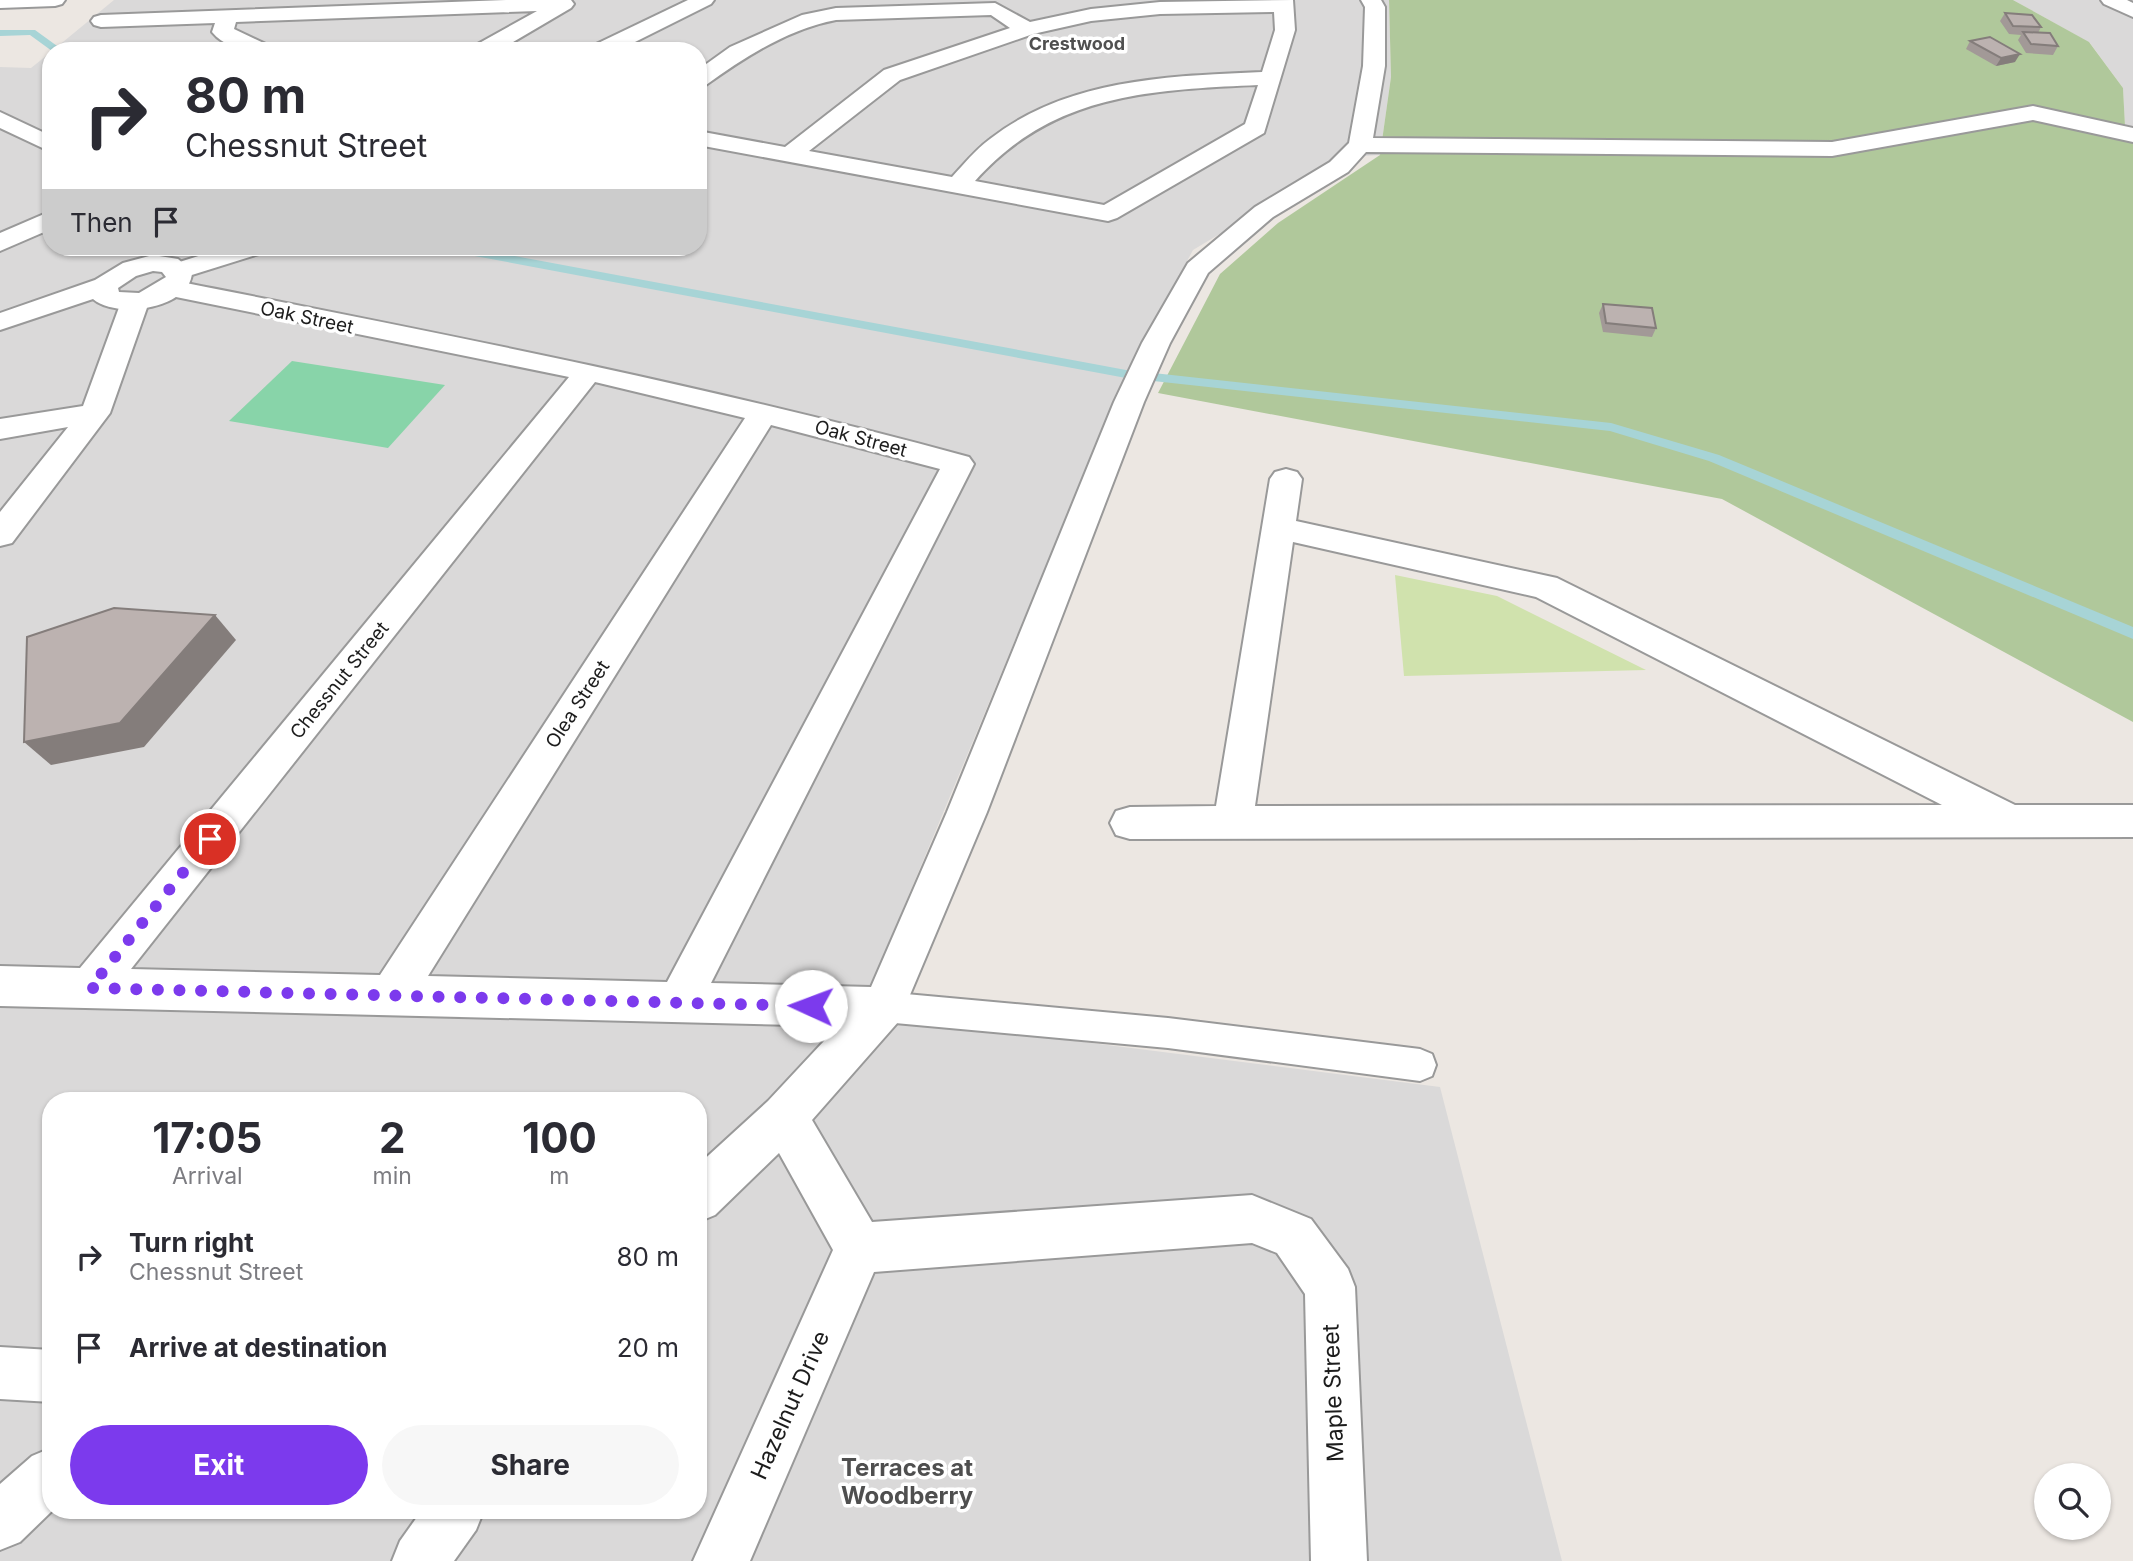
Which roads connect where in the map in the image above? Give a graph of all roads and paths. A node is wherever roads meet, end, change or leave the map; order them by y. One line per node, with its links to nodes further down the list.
1 (55, 0): 5 (street)
2 (704, 0): 14 (street)
3 (1371, 0): 21 (street)
4 (2111, 0): 8 (street)
5 (0, 2)
6 (569, 2): 9 (street); 13 (street)
7 (1284, 3): 11 (street); 16 (street)
8 (2133, 11)
9 (227, 15): 10 (street); 12 (street)
10 (101, 21)
11 (1027, 29): 15 (street); 22 (street)
12 (244, 42)
13 (498, 42)
14 (618, 42)
15 (707, 74)
16 (1271, 78): 23 (street); 23 (street)
17 (0, 119): 19 (street)
18 (2133, 135): 21 (street)
19 (42, 140)
20 (707, 140): 22 (street)
21 (1360, 145): 46 (street)
22 (789, 155): 23 (street)
23 (958, 185)
24 (42, 223): 25 (street)
25 (0, 243)
26 (231, 256): 27 (street)
27 (175, 279): 28 (street, Oak Street); 29 (street); 31 (street, Oak Street)
28 (105, 286): 29 (street); 30 (street, Oak Street)
29 (135, 302): 32 (street)
30 (0, 321)
31 (588, 372): 33 (street, Oak Street); 43 (street, Chessnut Street)
32 (95, 413): 34 (street); 37 (street)
33 (763, 413): 44 (street, Olea Street); 45 (street, Oak Street)
34 (0, 429)
35 (1286, 479): 36 (street)
36 (1278, 528): 39 (street); 40 (street)
37 (0, 535)
38 (2133, 821): 40 (street)
39 (1233, 822): 40 (street); 41 (street)
40 (2012, 822)
41 (1130, 823)
42 (0, 986): 43 (street)
43 (90, 988): 44 (street)
44 (392, 995): 45 (street)
45 (679, 1002): 46 (street)
46 (884, 1007): 47 (lane); 48 (street)
47 (1420, 1065)
48 (785, 1117): 49 (street); 50 (street)
49 (707, 1190)
50 (859, 1248): 57 (street, Hazelnut Drive); 58 (street, Maple Street)
51 (0, 1373): 52 (street)
52 (42, 1375)
53 (42, 1483): 55 (street)
54 (450, 1519): 56 (street)
55 (0, 1522)
56 (420, 1561)
57 (721, 1561)
58 (1339, 1561)

